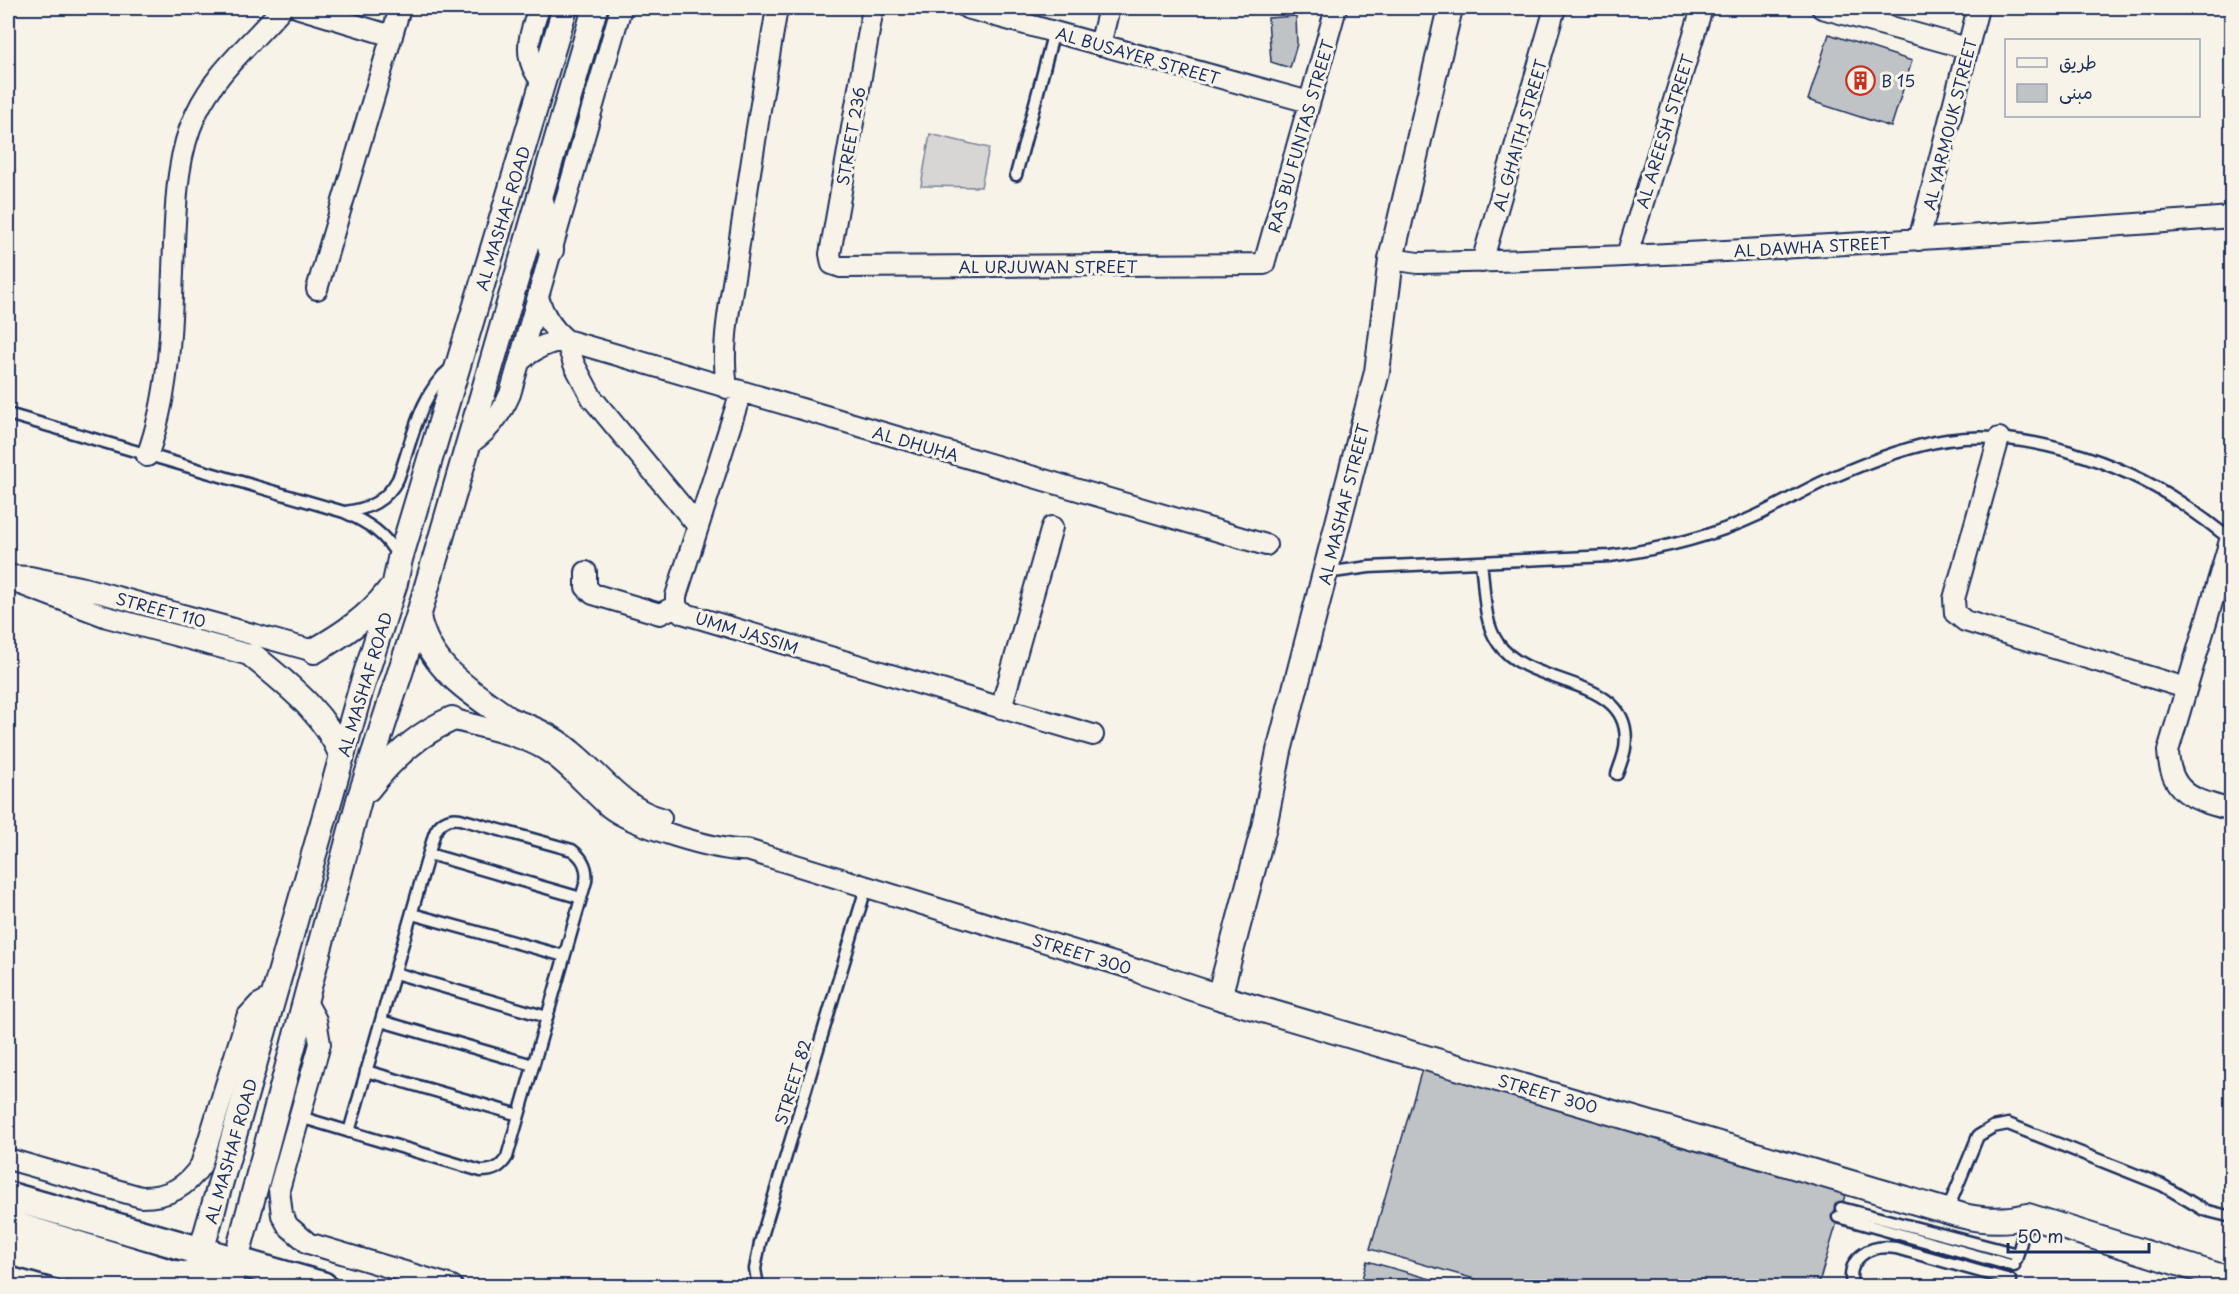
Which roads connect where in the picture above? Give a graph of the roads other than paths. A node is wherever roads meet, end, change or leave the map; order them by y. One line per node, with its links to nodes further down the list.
1 (282, 8): 43 (street)
2 (299, 8): 19 (street)
3 (400, 8): 19 (street)
4 (538, 8): 22 (street)
5 (565, 8): 22 (street, AL MASHAF ROAD)
6 (595, 8): 25 (street, AL MASHAF ROAD)
7 (621, 8): 28 (street)
8 (777, 8): 39 (street)
9 (873, 8): 32 (street, STREET 236)
10 (967, 8): 18 (street, AL BUSAYER STREET)
11 (1109, 8): 20 (street)
12 (1336, 8): 23 (street, RAS BU FUNTAS STREET)
13 (1450, 8): 30 (street, AL MASHAF STREET)
14 (1555, 8): 31 (street, AL GHAITH STREET)
15 (1702, 8): 29 (street, AL AREESH STREET)
16 (1822, 8): 21 (street)
17 (1978, 8): 21 (street, AL YARMOUK STREET)
18 (1054, 31): 20 (street, AL BUSAYER STREET); 24 (lane)
19 (392, 36): 34 (street)
20 (1100, 45): 23 (street, AL BUSAYER STREET)
21 (1967, 48): 27 (street, AL YARMOUK STREET)
22 (543, 83): 37 (street, AL MASHAF ROAD)
23 (1309, 102): 33 (street, RAS BU FUNTAS STREET)
24 (1016, 175)
25 (539, 195): 28 (street); 42 (street, AL MASHAF ROAD)
26 (2232, 217): 27 (street, AL DAWHA STREET)
27 (1919, 240): 29 (street, AL DAWHA STREET)
28 (551, 250): 35 (street)
29 (1627, 255): 31 (street, AL DAWHA STREET)
30 (1391, 259): 31 (street, AL DAWHA STREET); 52 (street, AL MASHAF STREET)
31 (1482, 262)
32 (832, 264): 33 (street, AL URJUWAN STREET)
33 (1264, 264)
34 (317, 290)
35 (538, 297): 36 (street); 38 (street)
36 (566, 340): 38 (street); 39 (street, AL DHUHA); 45 (street)
37 (459, 361): 44 (lane); 49 (street, AL MASHAF ROAD)
38 (519, 362): 42 (street)
39 (734, 390): 45 (street, UMM JASSIM); 48 (street, AL DHUHA)
40 (8, 414): 43 (lane)
41 (1999, 438): 47 (lane); 50 (lane); 59 (street)
42 (466, 446): 56 (street, AL MASHAF ROAD)
43 (147, 456): 44 (lane)
44 (344, 512): 49 (lane)
45 (698, 526): 55 (street, UMM JASSIM)
46 (1052, 527): 60 (street)
47 (2231, 536): 59 (street)
48 (1266, 545)
49 (400, 559): 54 (street, AL MASHAF ROAD)
50 (1481, 563): 52 (lane); 65 (lane)
51 (586, 572): 55 (street)
52 (1326, 573): 77 (street, AL MASHAF STREET)
53 (8, 577): 57 (street, STREET 110); 58 (street, STREET 110)
54 (395, 583): 57 (street); 64 (street, AL MASHAF ROAD)
55 (676, 606): 60 (street, UMM JASSIM)
56 (418, 617): 61 (street); 66 (street, AL MASHAF ROAD)
57 (314, 651)
58 (253, 656): 64 (street)
59 (2186, 688): 67 (street)
60 (1001, 708): 63 (street, UMM JASSIM)
61 (506, 717): 68 (street)
62 (452, 719): 66 (street); 68 (street)
63 (1093, 735)
64 (342, 756): 76 (street, AL MASHAF ROAD)
65 (1617, 774)
66 (359, 800): 78 (street, AL MASHAF ROAD)
67 (2232, 810)
68 (747, 850): 70 (street, STREET 300)
69 (429, 854): 71 (lane); 71 (lane); 72 (lane)
70 (866, 888): 74 (street, STREET 300); 102 (lane, STREET 82)
71 (581, 898): 73 (lane)
72 (412, 914): 73 (lane); 75 (lane)
73 (564, 956): 79 (lane)
74 (1143, 972): 77 (street, STREET 300)
75 (395, 973): 79 (lane); 80 (lane)
76 (274, 996): 86 (street); 95 (street, AL MASHAF ROAD)
77 (1219, 997): 88 (street, STREET 300)
78 (305, 1000): 84 (street); 96 (street, AL MASHAF ROAD)
79 (547, 1017): 81 (lane)
80 (381, 1021): 81 (lane); 82 (lane)
81 (533, 1065): 83 (lane)
82 (366, 1071): 83 (lane); 85 (lane)
83 (519, 1115): 85 (lane)
84 (300, 1117): 85 (lane); 101 (street)
85 (348, 1132)
86 (8, 1159)
87 (8, 1196): 95 (main road)
88 (1947, 1211): 89 (street, STREET 300); 90 (lane)
89 (2028, 1216): 93 (lane); 97 (street, STREET 300)
90 (2232, 1217)
91 (8, 1224): 95 (main road)
92 (8, 1250): 99 (main road)
93 (2017, 1254): 94 (lane); 94 (lane)
94 (2014, 1266): 98 (lane)
95 (195, 1271): 96 (main road)
96 (232, 1274): 100 (main road)
97 (2232, 1280)
98 (2009, 1283): 103 (lane)
99 (134, 1287)
100 (323, 1287)
101 (453, 1287)
102 (758, 1287)
103 (1852, 1287)

